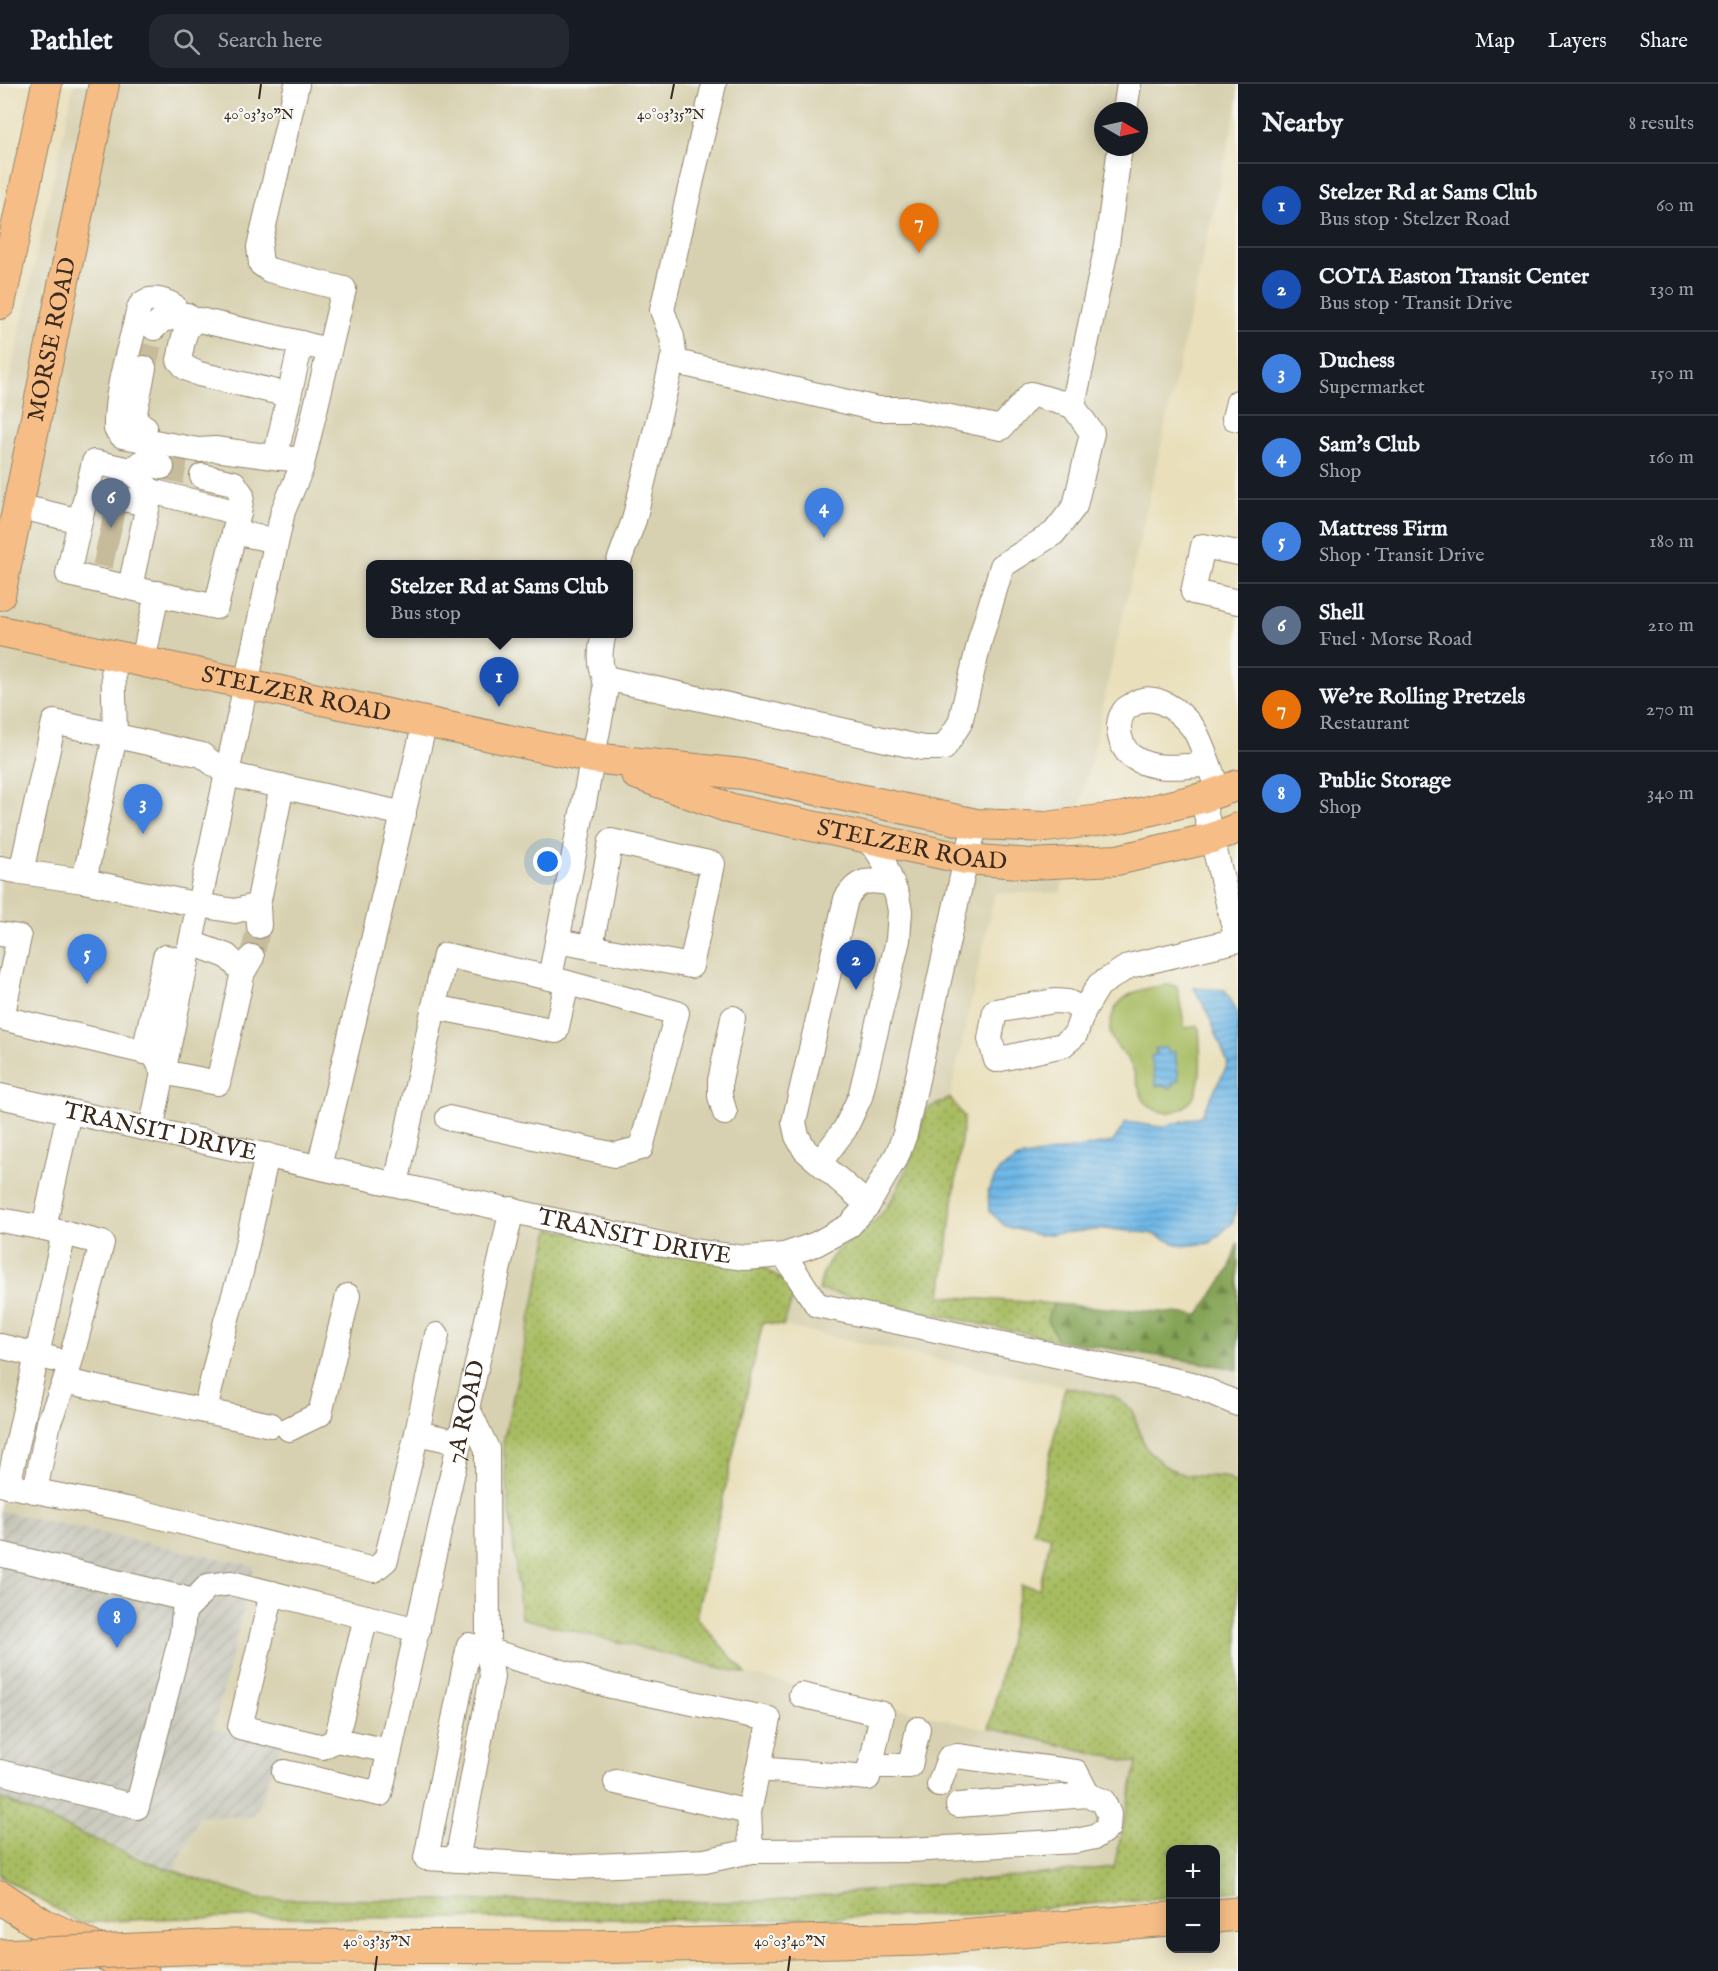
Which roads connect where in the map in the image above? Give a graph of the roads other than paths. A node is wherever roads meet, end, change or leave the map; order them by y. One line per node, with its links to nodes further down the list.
1 (47, 84): 8 (main road)
2 (104, 84): 24 (main road, MORSE ROAD)
3 (297, 84): 12 (street)
4 (714, 84): 13 (street)
5 (1129, 84): 6 (street)
6 (1126, 102)
7 (1119, 156): 17 (street)
8 (0, 304)
9 (187, 314): 10 (street); 11 (street); 15 (street); 20 (street)
10 (150, 327)
11 (301, 343): 12 (street); 15 (street)
12 (330, 351): 20 (street)
13 (672, 361): 17 (street); 29 (street)
14 (140, 368): 19 (street)
15 (289, 395): 20 (street)
16 (1238, 402): 18 (street)
17 (1073, 406): 38 (street)
18 (1238, 419)
19 (140, 424)
20 (292, 459): 27 (street)
21 (162, 467): 22 (street)
22 (130, 470): 26 (street); 26 (street)
23 (202, 476): 25 (street)
24 (17, 506): 26 (street); 32 (main road, MORSE ROAD)
25 (237, 522): 26 (street); 27 (street); 31 (street)
26 (111, 525): 30 (street); 30 (street)
27 (276, 541): 39 (street)
28 (1238, 553): 33 (street)
29 (619, 560)
30 (130, 587): 31 (street)
31 (157, 593): 37 (street)
32 (0, 595)
33 (1238, 602)
34 (0, 631): 36 (main road, STELZER ROAD)
35 (603, 638): 38 (street)
36 (113, 655): 37 (main road, STELZER ROAD); 41 (street)
37 (143, 662): 39 (main road, STELZER ROAD)
38 (606, 678): 42 (street)
39 (246, 684): 40 (main road, STELZER ROAD); 44 (street)
40 (426, 722): 42 (main road, STELZER ROAD); 47 (street)
41 (115, 736): 44 (street); 52 (street); 53 (street)
42 (593, 758): 48 (main road, STELZER ROAD); 50 (main road, STELZER ROAD); 58 (street)
43 (1208, 765): 46 (street)
44 (227, 774): 45 (street); 55 (street)
45 (282, 786): 47 (street); 55 (street)
46 (1220, 792): 48 (main road, STELZER ROAD); 49 (street)
47 (404, 814): 74 (street)
48 (976, 824): 51 (street, TRANSIT DRIVE)
49 (1225, 833): 51 (main road, STELZER ROAD); 57 (street)
50 (863, 837): 51 (main road, STELZER ROAD); 54 (street)
51 (966, 859): 76 (street, TRANSIT DRIVE)
52 (11, 870): 53 (street)
53 (84, 881): 55 (street)
54 (891, 884): 73 (street); 73 (street)
55 (199, 905): 60 (street)
56 (9, 936): 65 (street)
57 (1237, 940): 63 (street)
58 (557, 941): 59 (street); 61 (street)
59 (591, 946): 59 (street)
60 (189, 952): 65 (street); 66 (street); 66 (street)
61 (559, 980): 62 (street); 62 (street); 70 (street)
62 (434, 1007): 75 (street)
63 (1084, 1010)
64 (733, 1018): 69 (street)
65 (144, 1052): 66 (street)
66 (164, 1072): 71 (street)
67 (0, 1096): 68 (street, TRANSIT DRIVE)
68 (69, 1112): 71 (street, TRANSIT DRIVE); 79 (street)
69 (725, 1113)
70 (448, 1118)
71 (151, 1129): 72 (street, TRANSIT DRIVE)
72 (267, 1155): 74 (street, TRANSIT DRIVE); 88 (street)
73 (820, 1162): 76 (street)
74 (319, 1167): 75 (street, TRANSIT DRIVE)
75 (396, 1184): 77 (street, TRANSIT DRIVE)
76 (868, 1205): 80 (street, TRANSIT DRIVE)
77 (512, 1209): 80 (street, TRANSIT DRIVE); 87 (street, 7A ROAD)
78 (0, 1220): 79 (street)
79 (54, 1231): 84 (street); 85 (street)
80 (784, 1255): 86 (street)
81 (348, 1296): 88 (street)
82 (437, 1335): 89 (street)
83 (0, 1346): 84 (street)
84 (37, 1355): 85 (street); 91 (street)
85 (67, 1372): 88 (street); 92 (street)
86 (1238, 1404)
87 (467, 1407): 90 (street, 7A ROAD); 98 (street)
88 (205, 1412)
89 (417, 1433): 90 (street); 92 (street)
90 (458, 1442): 97 (street, 7A ROAD)
91 (4, 1485): 92 (street)
92 (35, 1491)
93 (0, 1554): 95 (street)
94 (272, 1593): 95 (street); 96 (street); 101 (street)
95 (194, 1601): 105 (street)
96 (366, 1617): 97 (street); 101 (street)
97 (419, 1621): 102 (street, 7A ROAD)
98 (488, 1649): 104 (street); 112 (street)
99 (801, 1695): 103 (street)
100 (918, 1730): 103 (street)
101 (336, 1740): 102 (street)
102 (390, 1751): 106 (street, 7A ROAD)
103 (870, 1766): 104 (street)
104 (758, 1769): 111 (street)
105 (0, 1772)
106 (284, 1772)
107 (616, 1782): 111 (street)
108 (939, 1785): 109 (street)
109 (1088, 1795): 110 (street); 112 (street)
110 (958, 1805)
111 (749, 1812): 112 (street)
112 (751, 1851)
113 (0, 1897): 118 (highway)
114 (1238, 1914): 115 (highway)
115 (1220, 1916)
116 (1166, 1919): 117 (highway, bridge)
117 (0, 1956)
118 (142, 1971)

